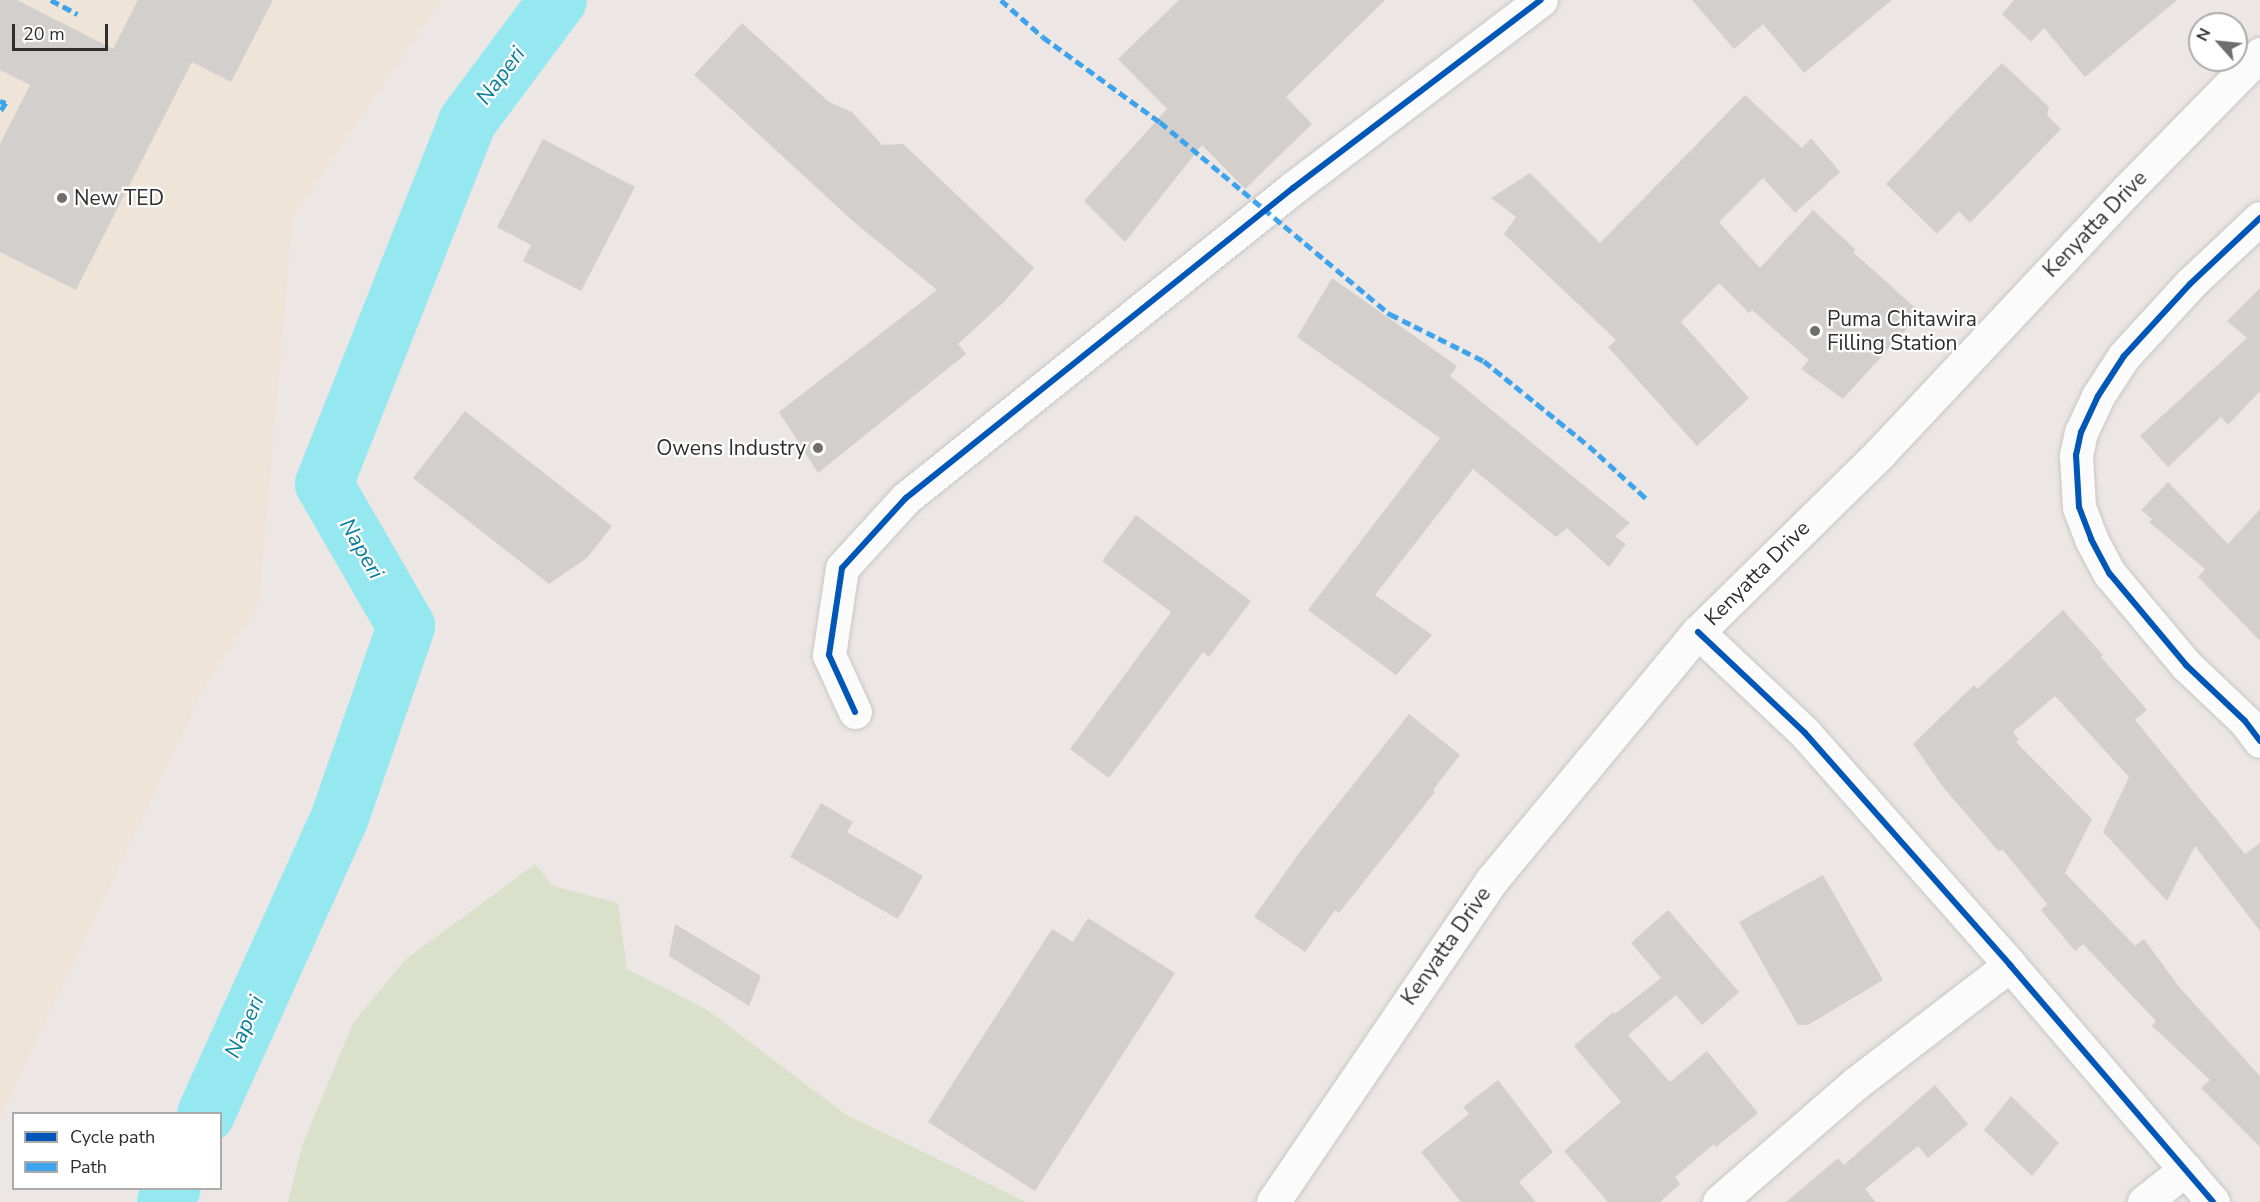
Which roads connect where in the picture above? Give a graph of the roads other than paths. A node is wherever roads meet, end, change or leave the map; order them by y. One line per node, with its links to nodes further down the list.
1 (1540, 0): 5 (street)
2 (2260, 54): 4 (street, Kenyatta Drive)
3 (2260, 218): 6 (street)
4 (1698, 632): 7 (street); 9 (street, Kenyatta Drive)
5 (855, 712)
6 (2255, 723)
7 (2010, 965): 8 (street); 10 (street)
8 (2186, 1169): 11 (street); 12 (street)
9 (1273, 1202)
10 (1719, 1202)
11 (2144, 1202)
12 (2213, 1202)

